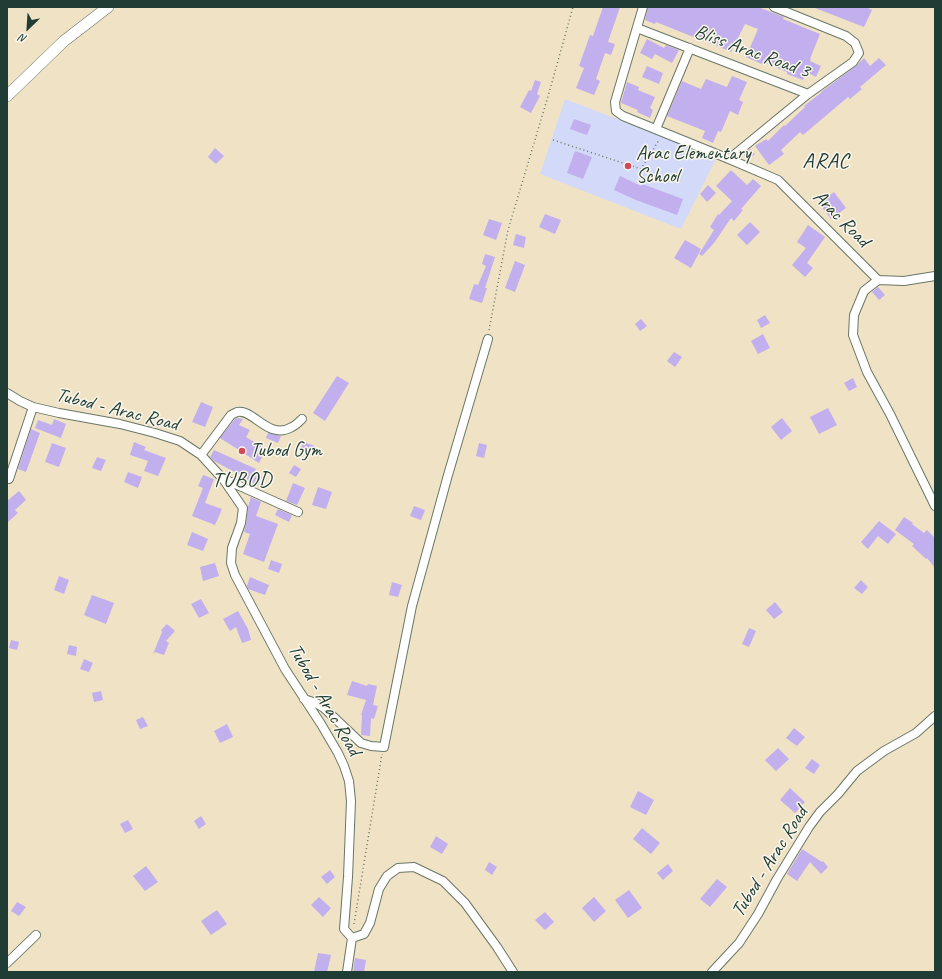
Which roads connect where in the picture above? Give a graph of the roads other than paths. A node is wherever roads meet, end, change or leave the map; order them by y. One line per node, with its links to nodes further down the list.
1 (108, 7): 7 (main road)
2 (643, 7): 4 (street, Arac Road)
3 (774, 7): 6 (street, Bliss Arac Road 3)
4 (637, 28): 5 (street, Bliss Arac Road 3); 8 (street, Arac Road)
5 (690, 48): 6 (street, Bliss Arac Road 3); 8 (street)
6 (808, 94): 9 (street)
7 (7, 96)
8 (659, 130): 9 (street, Arac Road)
9 (729, 159): 11 (street, Arac Road)
10 (935, 276): 11 (street)
11 (878, 280): 19 (street)
12 (488, 339): 21 (street)
13 (7, 393): 14 (street, Tubod - Arac Road)
14 (34, 407): 16 (street, Tubod - Arac Road); 17 (street)
15 (302, 419): 16 (street)
16 (201, 455): 18 (street, Tubod - Arac Road)
17 (9, 479)
18 (223, 479): 20 (street); 21 (street, Tubod - Arac Road)
19 (935, 506)
20 (298, 512)
21 (304, 699): 24 (street, Tubod - Arac Road)
22 (935, 716): 28 (street, Tubod - Arac Road)
23 (36, 935): 25 (street)
24 (352, 938): 26 (street); 27 (street)
25 (7, 963)
26 (346, 972)
27 (513, 972)
28 (712, 972)

